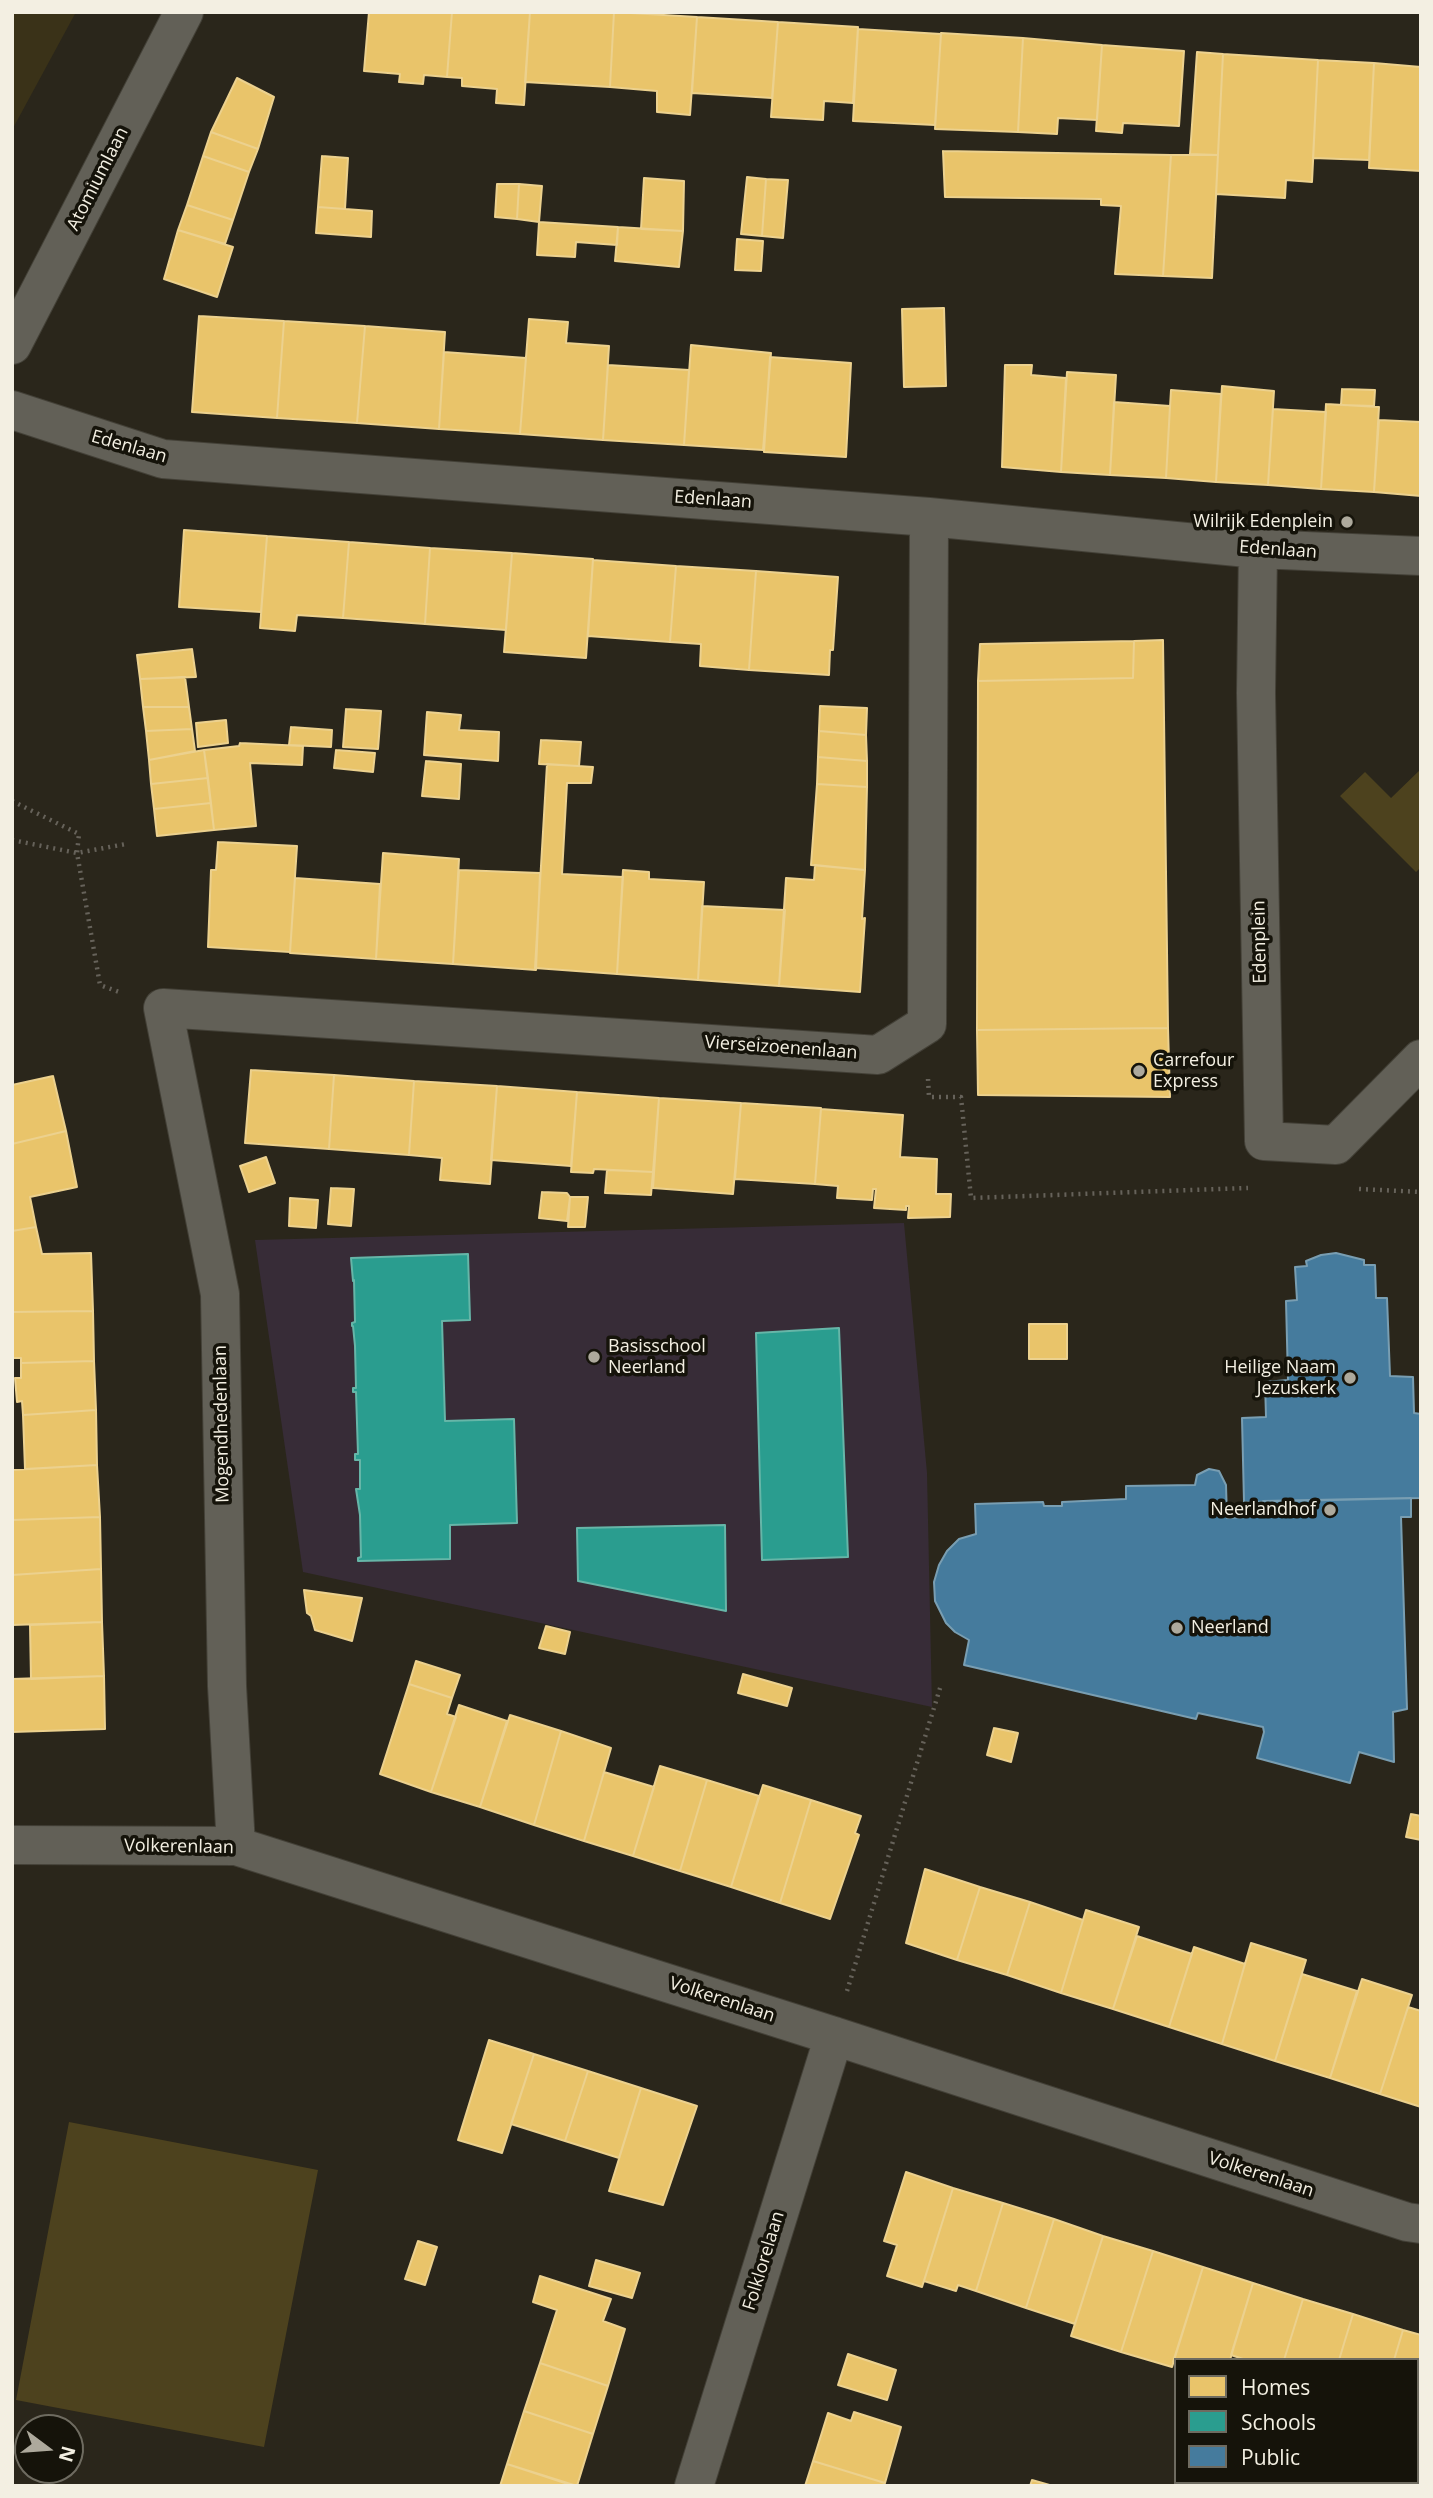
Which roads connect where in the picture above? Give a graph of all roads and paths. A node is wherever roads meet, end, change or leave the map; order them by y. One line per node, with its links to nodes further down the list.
1 (184, 12): 2 (street, Atomiumlaan)
2 (12, 345)
3 (12, 410): 4 (street, Edenlaan)
4 (929, 517): 5 (street, Edenlaan); 12 (street)
5 (1258, 549): 6 (street, Edenlaan); 13 (street, Edenplein)
6 (1421, 556)
7 (12, 801): 10 (path)
8 (12, 840): 10 (path)
9 (125, 844): 10 (path)
10 (77, 853): 11 (path)
11 (163, 1008): 12 (street, Vierseizoenenlaan); 19 (street, Mogendhedenlaan)
12 (927, 1024): 14 (path)
13 (1421, 1059)
14 (1256, 1187)
15 (1351, 1189): 16 (path)
16 (1421, 1192)
17 (941, 1685): 20 (path)
18 (12, 1845): 19 (street, Volkerenlaan)
19 (236, 1846): 20 (street, Volkerenlaan)
20 (834, 2036): 21 (street, Volkerenlaan); 22 (street, Folklorelaan)
21 (1421, 2224)
22 (694, 2486)

